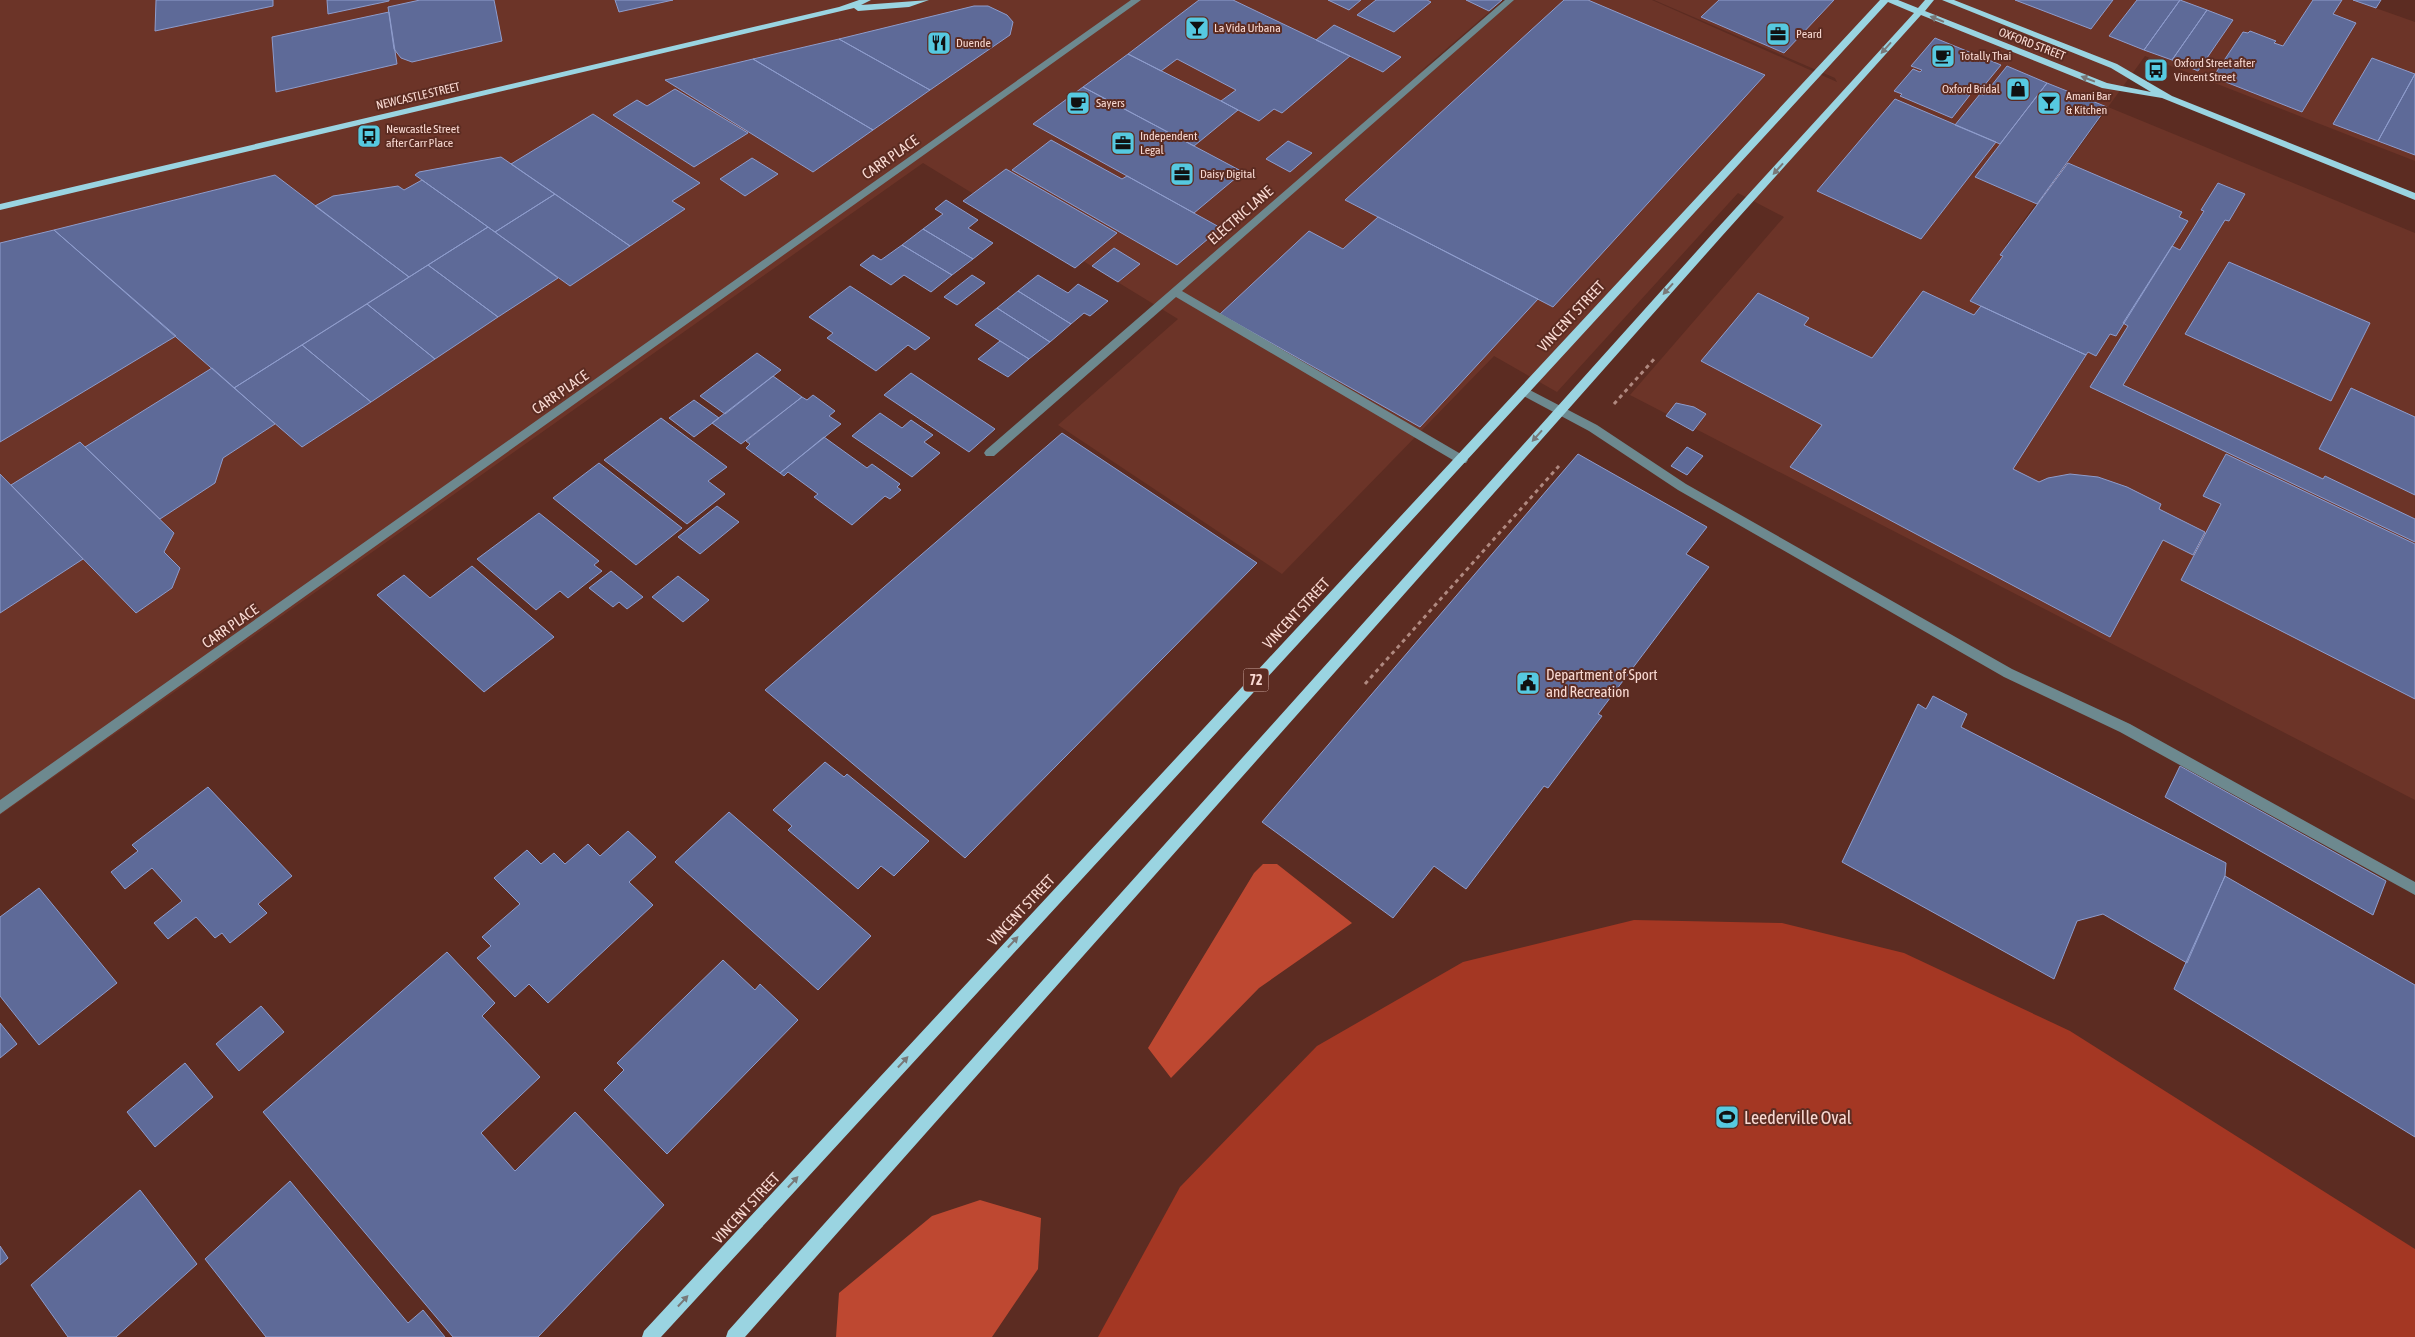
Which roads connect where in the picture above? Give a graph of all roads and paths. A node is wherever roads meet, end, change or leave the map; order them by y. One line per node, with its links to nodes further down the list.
1 (867, 0): 9 (main road, NEWCASTLE STREET)
2 (925, 0): 9 (main road, NEWCASTLE STREET)
3 (1137, 0): 19 (street, CARR PLACE)
4 (1510, 0): 14 (street, ELECTRIC LANE)
5 (1885, 0): 15 (main road, VINCENT STREET / 72)
6 (1890, 0): 10 (main road, OXFORD STREET)
7 (1930, 0): 10 (main road)
8 (1946, 0): 11 (main road, OXFORD STREET)
9 (842, 9): 13 (main road, NEWCASTLE STREET)
10 (1919, 12): 11 (main road, OXFORD STREET, one-way to 10); 16 (main road, one-way to 16)
11 (2169, 98): 12 (main road, OXFORD STREET)
12 (2415, 196)
13 (0, 207)
14 (1175, 292): 17 (street, ELECTRIC LANE); 18 (street)
15 (1524, 391): 16 (street); 18 (main road, VINCENT STREET / 72)
16 (1560, 410): 20 (street); 22 (main road, one-way to 22)
17 (990, 453)
18 (1462, 460): 21 (main road, VINCENT STREET / 72, one-way to 18)
19 (0, 808)
20 (2415, 889)
21 (650, 1337)
22 (734, 1337)

